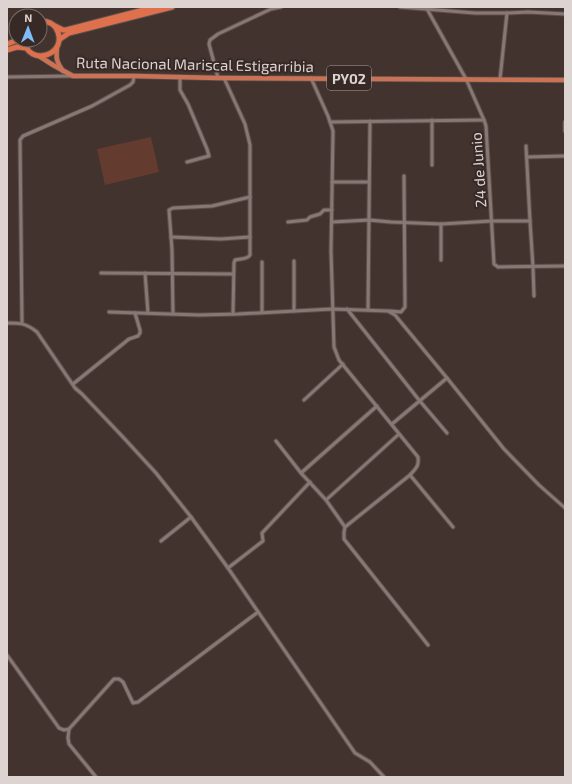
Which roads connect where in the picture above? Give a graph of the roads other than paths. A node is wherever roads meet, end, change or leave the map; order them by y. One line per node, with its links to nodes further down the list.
1 (155, 7): 11 (highway)
2 (172, 7): 12 (highway)
3 (281, 7): 21 (street)
4 (400, 7): 6 (street)
5 (529, 7): 7 (street)
6 (427, 9): 8 (street); 24 (street, 24 de Junio)
7 (528, 12): 8 (street); 9 (street)
8 (507, 13): 25 (street)
9 (565, 14)
10 (48, 21): 11 (highway)
11 (55, 26): 12 (highway)
12 (60, 39): 13 (highway)
13 (57, 47): 15 (highway); 16 (main road)
14 (26, 48): 15 (highway)
15 (39, 56): 16 (main road, Ruta Nacional Mariscal Estigarribia)
16 (64, 72): 17 (main road, Ruta Nacional Mariscal Estigarribia / PY02)
17 (73, 76): 18 (main road, Ruta Nacional Mariscal Estigarribia / PY02); 19 (street)
18 (134, 76): 20 (main road, Ruta Nacional Mariscal Estigarribia / PY02); 74 (street)
19 (7, 77)
20 (180, 77): 21 (main road, Ruta Nacional Mariscal Estigarribia / PY02); 36 (street)
21 (218, 78): 22 (main road, Ruta Nacional Mariscal Estigarribia / PY02)
22 (224, 78): 23 (main road, Ruta Nacional Mariscal Estigarribia / PY02); 41 (street)
23 (310, 78): 24 (main road, Ruta Nacional Mariscal Estigarribia / PY02); 30 (street)
24 (466, 79): 25 (main road, Ruta Nacional Mariscal Estigarribia / PY02); 28 (street, 24 de Junio)
25 (500, 79): 26 (main road, Ruta Nacional Mariscal Estigarribia / PY02)
26 (565, 80)
27 (432, 120): 28 (street); 29 (street); 37 (street)
28 (484, 120): 44 (street, 24 de Junio)
29 (370, 121): 30 (street); 40 (street)
30 (330, 122): 39 (street)
31 (565, 122): 32 (street)
32 (565, 132)
33 (526, 146): 35 (street)
34 (565, 156): 35 (street)
35 (527, 157): 45 (street)
36 (187, 162)
37 (432, 165)
38 (404, 176): 48 (street)
39 (332, 182): 40 (street); 42 (street)
40 (369, 182): 43 (street)
41 (250, 197): 50 (street); 51 (street)
42 (332, 210): 46 (street); 47 (street)
43 (369, 220): 47 (street); 48 (street); 64 (street)
44 (492, 221): 45 (street); 49 (street); 56 (street, 24 de Junio)
45 (530, 221): 56 (street)
46 (288, 222)
47 (332, 222): 62 (street)
48 (404, 223): 49 (street); 68 (street)
49 (441, 224): 52 (street)
50 (171, 237): 51 (street); 59 (street)
51 (250, 237): 60 (street)
52 (441, 260)
53 (294, 261): 65 (street)
54 (262, 262): 67 (street)
55 (565, 266): 56 (street)
56 (533, 267): 61 (street)
57 (101, 273): 58 (street)
58 (145, 273): 59 (street); 70 (street)
59 (172, 273): 60 (street); 71 (street)
60 (233, 274): 72 (street)
61 (534, 296)
62 (332, 309): 63 (street); 65 (street); 75 (street)
63 (347, 309): 64 (street); 79 (street)
64 (368, 310): 68 (street)
65 (294, 311): 67 (street)
66 (110, 312): 69 (street)
67 (262, 312): 72 (street)
68 (388, 312): 76 (street)
69 (135, 313): 70 (street); 77 (street)
70 (148, 313): 71 (street)
71 (173, 314): 72 (street)
72 (233, 314)
73 (7, 323): 74 (street)
74 (22, 323): 77 (street)
75 (343, 364): 78 (street); 80 (street)
76 (447, 378): 79 (street); 89 (street)
77 (73, 384): 90 (street)
78 (304, 400)
79 (419, 400): 81 (street); 82 (street)
80 (377, 406): 81 (street); 85 (street)
81 (392, 424): 83 (street)
82 (447, 433)
83 (399, 434): 86 (street); 88 (street)
84 (276, 441): 85 (street)
85 (301, 473): 87 (street)
86 (410, 475): 91 (street); 92 (street)
87 (310, 482): 88 (street); 94 (street)
88 (326, 500): 91 (street)
89 (565, 508)
90 (191, 517): 93 (street); 94 (street)
91 (345, 527): 96 (street)
92 (453, 527)
93 (161, 541)
94 (228, 568): 95 (street)
95 (258, 612): 98 (street); 100 (street)
96 (428, 645)
97 (7, 655): 98 (street)
98 (68, 729): 99 (street)
99 (96, 777)
100 (384, 777)

